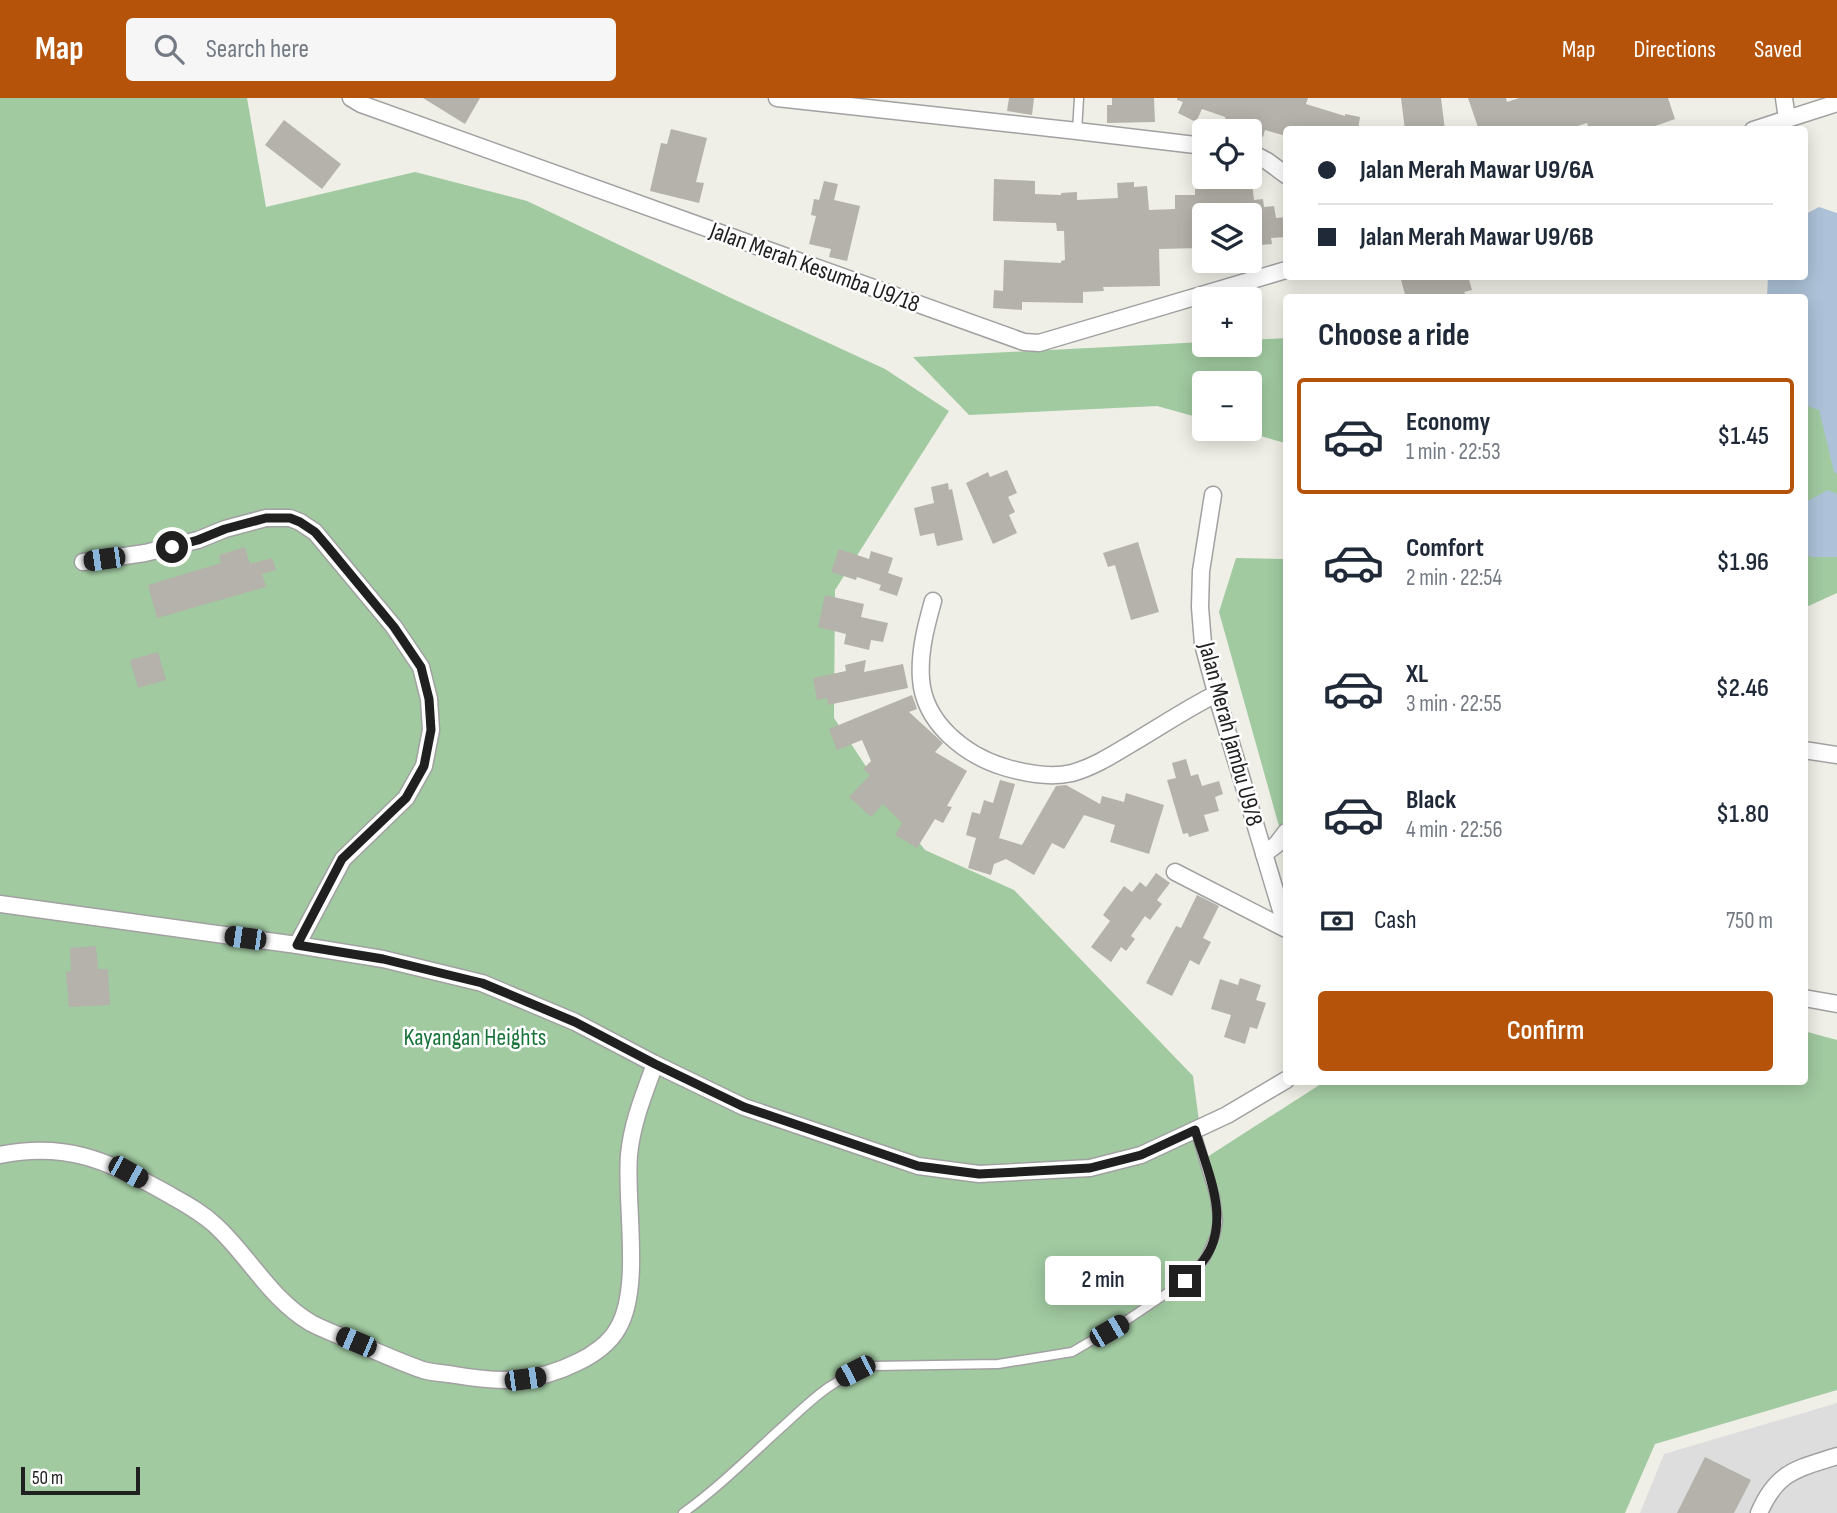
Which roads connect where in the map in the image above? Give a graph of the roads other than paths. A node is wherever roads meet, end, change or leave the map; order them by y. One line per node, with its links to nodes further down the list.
1 (351, 98): 12 (street, Jalan Merah Kesumba U9/18)
2 (777, 98): 8 (street)
3 (1079, 98): 8 (lane)
4 (1784, 98): 6 (street)
5 (1837, 103): 6 (street)
6 (1787, 119): 7 (street)
7 (1765, 126)
8 (1077, 131): 9 (street)
9 (1192, 145)
10 (1262, 158): 11 (street)
11 (1283, 173)
12 (1283, 271)
13 (1213, 495): 16 (street, Jalan Merah Jambu U9/8)
14 (83, 562): 25 (street)
15 (933, 601): 16 (street)
16 (1216, 694): 20 (street, Jalan Merah Jambu U9/8)
17 (1808, 751): 18 (street)
18 (1837, 755)
19 (1283, 836): 20 (street)
20 (1264, 854): 23 (street, Jalan Merah Jambu U9/8)
21 (1175, 872): 24 (street)
22 (0, 904): 25 (street)
23 (1283, 918)
24 (1283, 926)
25 (297, 945): 28 (street)
26 (1808, 999): 27 (street)
27 (1837, 1004)
28 (655, 1064): 30 (street); 31 (street)
29 (1283, 1082): 30 (street)
30 (1195, 1130): 33 (lane)
31 (0, 1154)
32 (1837, 1456): 34 (street)
33 (683, 1513)
34 (1759, 1513)

